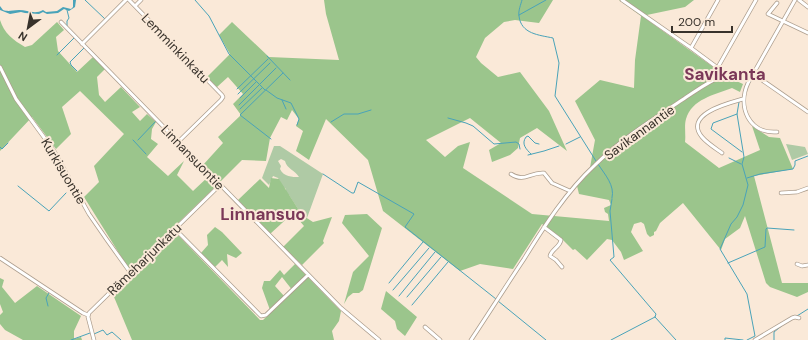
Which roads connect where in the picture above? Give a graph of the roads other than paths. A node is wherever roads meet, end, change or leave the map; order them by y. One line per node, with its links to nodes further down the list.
1 (128, 0): 9 (street, Lemminkinkatu); 14 (street)
2 (141, 0): 9 (street)
3 (622, 0): 15 (street)
4 (718, 0): 15 (street)
5 (756, 0): 17 (street)
6 (795, 0): 11 (street)
7 (799, 0): 10 (street)
8 (776, 3): 11 (street)
9 (135, 6): 23 (street, Lemminkinkatu)
10 (808, 6)
11 (783, 21): 13 (street); 19 (street)
12 (61, 22): 14 (street, Linnansuontie)
13 (808, 33)
14 (82, 44): 23 (street, Linnansuontie)
15 (691, 48): 17 (street)
16 (0, 67): 36 (street, Kurkisuontie)
17 (718, 67): 18 (street)
18 (726, 74): 19 (street); 28 (street, Savikannantie)
19 (752, 75): 20 (street); 21 (street)
20 (743, 99): 22 (street); 24 (street)
21 (808, 112)
22 (777, 132)
23 (178, 142): 26 (street, Linnansuontie)
24 (722, 153)
25 (511, 174): 28 (street)
26 (220, 185): 31 (street, Rämeharjunkatu); 37 (street, Linnansuontie)
27 (808, 188): 29 (street)
28 (570, 191): 30 (street, Savikannantie)
29 (781, 193)
30 (544, 227): 35 (street); 44 (street, Savikannantie)
31 (175, 229): 36 (street, Rämeharjunkatu); 37 (street)
32 (0, 258): 38 (street)
33 (797, 264): 34 (street)
34 (808, 265)
35 (562, 267)
36 (130, 272): 38 (street, Rämeharjunkatu)
37 (308, 275): 42 (street, Linnansuontie)
38 (88, 315): 41 (street)
39 (799, 318): 45 (street)
40 (425, 327): 43 (street)
41 (94, 340)
42 (379, 340)
43 (440, 340)
44 (471, 340)
45 (755, 340)

